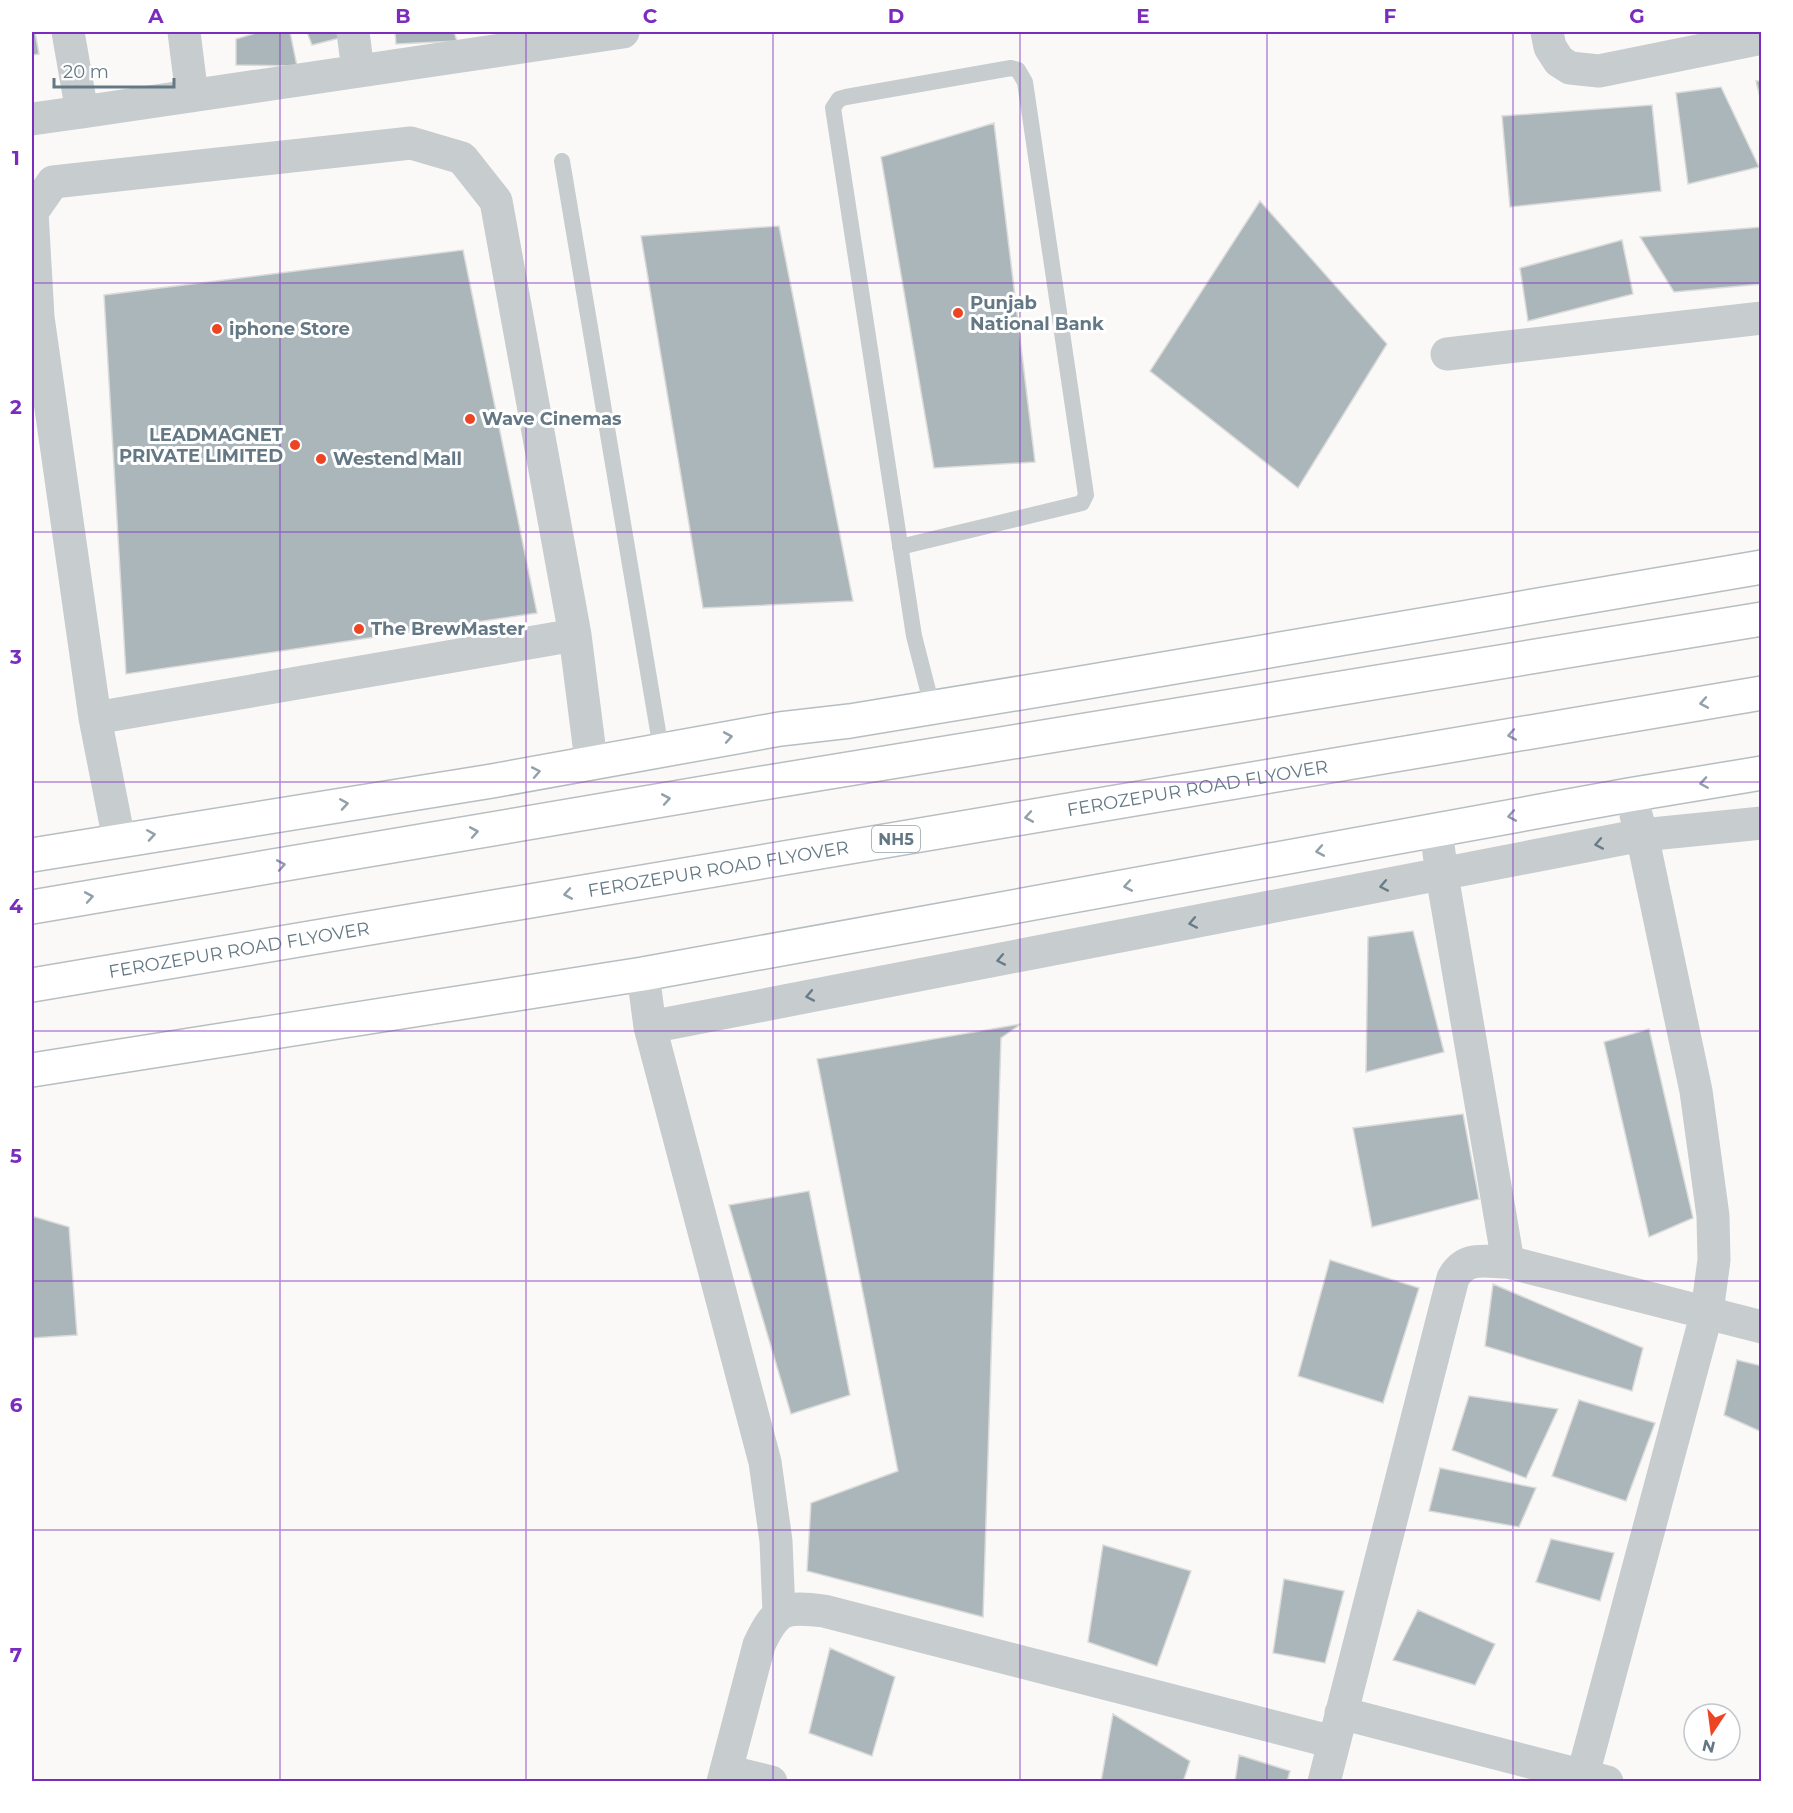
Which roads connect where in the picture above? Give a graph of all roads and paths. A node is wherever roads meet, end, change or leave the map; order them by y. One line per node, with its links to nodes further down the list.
1 (68, 32): 10 (street)
2 (184, 32): 9 (street)
3 (353, 32): 8 (street)
4 (623, 32): 7 (street)
5 (1547, 32): 6 (street)
6 (1761, 38)
7 (513, 40): 8 (street)
8 (358, 71): 9 (street)
9 (192, 96): 10 (street)
10 (82, 112): 11 (street)
11 (32, 118)
12 (562, 161): 23 (lane)
13 (32, 212): 19 (street); 22 (street)
14 (1761, 318): 15 (street)
15 (1447, 354)
16 (900, 547): 16 (lane); 21 (lane)
17 (1761, 567): 21 (main road)
18 (1761, 619): 33 (main road, one-way to 18)
19 (575, 635): 22 (street); 24 (street)
20 (1761, 693): 35 (main road, FEROZEPUR ROAD FLYOVER / NH5, one-way to 35)
21 (932, 706): 23 (main road, one-way to 21)
22 (95, 718): 30 (street)
23 (661, 749): 24 (main road)
24 (591, 761): 30 (main road, one-way to 24)
25 (1761, 773): 26 (main road, one-way to 26)
26 (1629, 795): 28 (main road, one-way to 28); 29 (street)
27 (1761, 823): 29 (street)
28 (1436, 830): 32 (street); 34 (main road, one-way to 34)
29 (1642, 835): 32 (street, one-way to 32); 39 (street)
30 (119, 840): 31 (main road)
31 (32, 855)
32 (1442, 875): 36 (street, one-way to 36); 38 (street)
33 (32, 907)
34 (643, 974): 36 (street); 37 (main road)
35 (32, 985)
36 (650, 1027): 41 (street)
37 (32, 1070)
38 (1508, 1262): 39 (street); 42 (street)
39 (1707, 1312): 40 (street); 44 (street)
40 (1761, 1326)
41 (779, 1613): 42 (street); 43 (street)
42 (1337, 1727): 44 (street); 46 (street)
43 (724, 1776): 45 (street)
44 (1590, 1780)
45 (771, 1782)
46 (1324, 1782)

